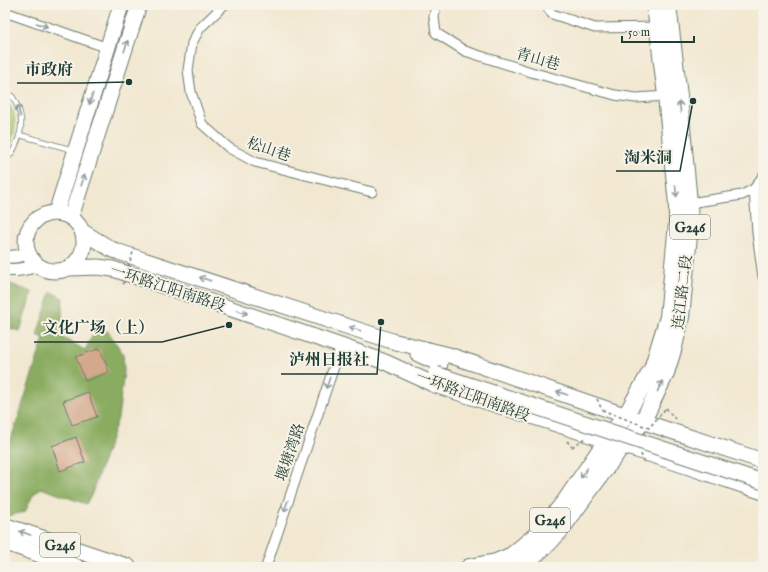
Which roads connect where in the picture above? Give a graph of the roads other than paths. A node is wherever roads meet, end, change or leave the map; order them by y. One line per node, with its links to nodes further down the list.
1 (121, 5): 10 (main road)
2 (139, 5): 22 (main road, one-way to 2)
3 (224, 5): 18 (street, 松山巷)
4 (436, 5): 12 (street, 青山巷)
5 (546, 5): 9 (street)
6 (655, 5): 9 (highway, 连江路二段 / G246)
7 (668, 5): 9 (highway, 连江路二段 / G246)
8 (5, 12): 10 (street, one-way to 10)
9 (664, 26): 12 (highway, 连江路二段 / G246); 20 (highway, 连江路二段 / G246, one-way to 9)
10 (108, 48): 14 (main road, one-way to 14)
11 (5, 93): 13 (lane, one-way to 11)
12 (666, 96): 35 (highway, 连江路二段 / G246, one-way to 35)
13 (20, 135): 14 (lane); 15 (lane)
14 (75, 150): 21 (main road)
15 (5, 160)
16 (763, 176): 17 (street)
17 (754, 188): 19 (street); 20 (street); 29 (street)
18 (372, 192)
19 (763, 193)
20 (690, 203): 36 (highway, 连江路二段 / G246, one-way to 20)
21 (56, 213): 22 (main road); 24 (main road)
22 (71, 217): 23 (main road)
23 (83, 232): 27 (main road); 30 (main road, 一环路江阳南路段, one-way to 23)
24 (28, 253): 25 (street); 26 (main road)
25 (5, 256)
26 (37, 266): 27 (main road); 28 (street)
27 (70, 268): 31 (main road, 一环路江阳南路段, one-way to 31)
28 (5, 269)
29 (763, 276)
30 (392, 341): 33 (main road); 34 (main road, 一环路江阳南路段, one-way to 30)
31 (341, 346): 32 (main road, 一环路江阳南路段); 52 (street, 堰塘湾路, one-way to 52)
32 (385, 362): 33 (main road); 37 (main road, 一环路江阳南路段)
33 (438, 369): 43 (main road); 44 (main road, bridge)
34 (579, 399): 35 (main road, 一环路江阳南路段); 37 (main road)
35 (626, 415): 36 (main road, 一环路江阳南路段); 39 (highway, 连江路二段 / G246)
36 (643, 421): 38 (main road, 一环路江阳南路段); 40 (highway, 连江路二段 / G246)
37 (574, 431): 39 (main road, 一环路江阳南路段)
38 (700, 440): 41 (main road, 一环路江阳南路段); 42 (main road)
39 (606, 441): 40 (main road, 一环路江阳南路段); 53 (highway, G246, one-way to 53)
40 (622, 446): 42 (main road, 一环路江阳南路段); 54 (highway, G246)
41 (763, 461)
42 (693, 469): 45 (main road, 一环路江阳南路段)
43 (763, 472)
44 (763, 482)
45 (763, 492)
46 (5, 526): 49 (highway, G246, one-way to 46)
47 (5, 542): 48 (highway, G246)
48 (38, 553): 50 (highway); 51 (highway, G246)
49 (118, 566)
50 (49, 567)
51 (76, 567)
52 (266, 567)
53 (469, 567)
54 (521, 567)

